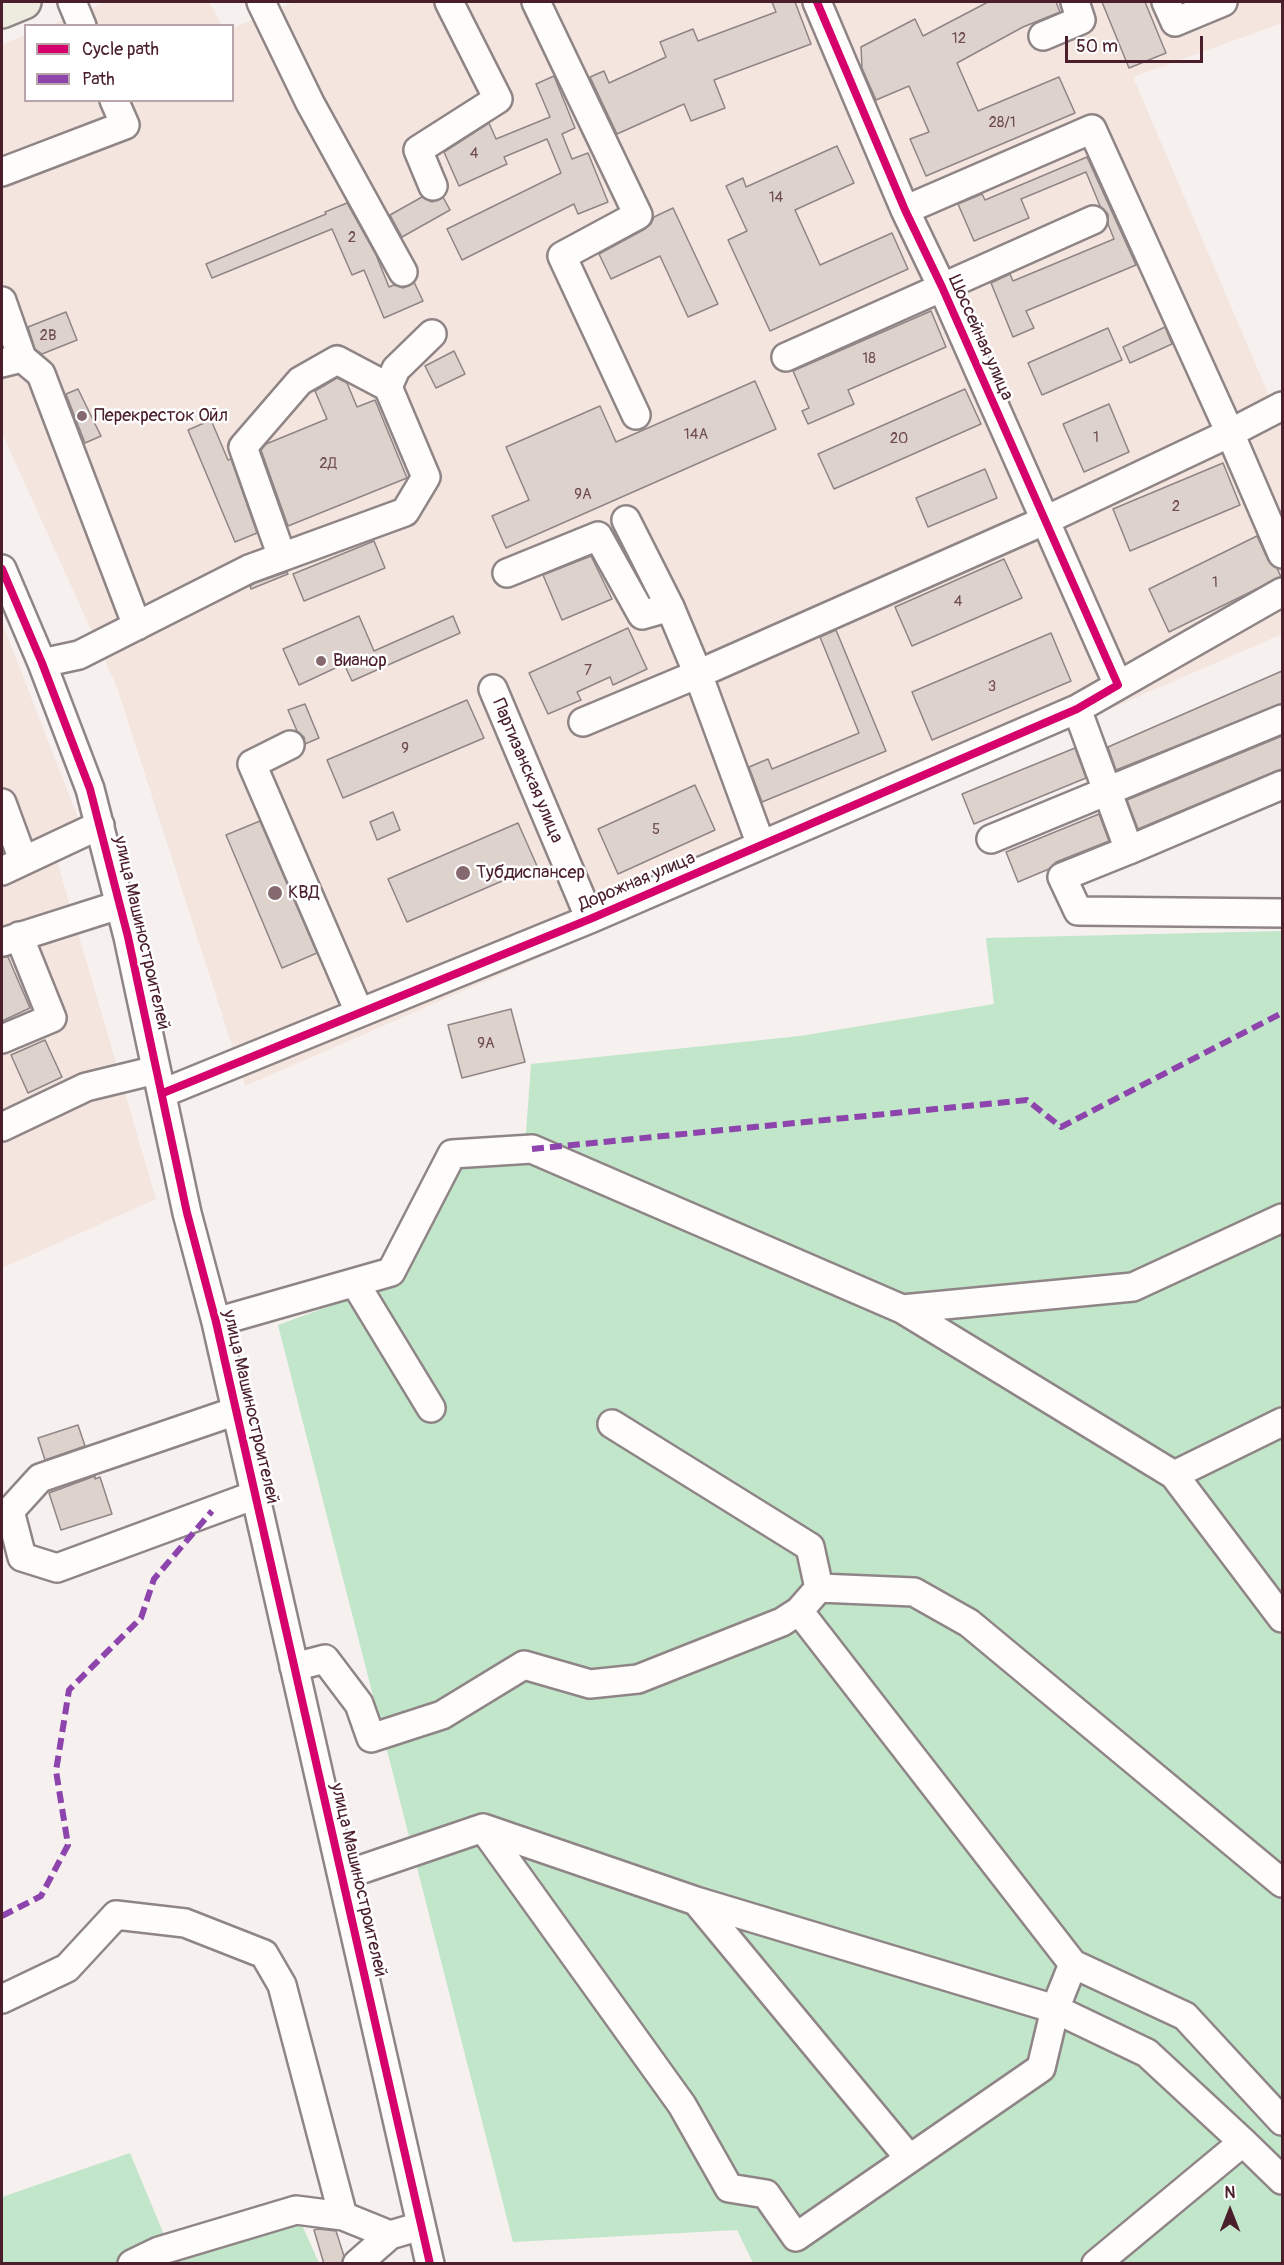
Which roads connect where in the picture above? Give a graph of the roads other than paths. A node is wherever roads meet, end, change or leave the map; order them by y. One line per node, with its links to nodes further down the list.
1 (24, 2): 10 (main road)
2 (72, 2): 11 (street)
3 (261, 2): 18 (street)
4 (449, 2): 15 (street)
5 (536, 2): 26 (street)
6 (817, 2): 16 (street, Шоссейная улица)
7 (1075, 2): 12 (street)
8 (1166, 2): 9 (street)
9 (1224, 2)
10 (2, 11)
11 (81, 24)
12 (1043, 36)
13 (115, 102): 14 (street)
14 (2, 172)
15 (433, 186)
16 (905, 210): 19 (street, Шоссейная улица); 27 (street)
17 (1093, 220): 19 (street)
18 (404, 272)
19 (942, 287): 22 (street); 29 (street, Шоссейная улица)
20 (2, 301): 23 (street)
21 (432, 334): 24 (street)
22 (786, 357)
23 (11, 361): 36 (street)
24 (388, 387): 31 (street); 31 (street)
25 (1282, 406): 27 (street)
26 (636, 415)
27 (1230, 433): 29 (street); 30 (street)
28 (626, 520): 35 (street)
29 (1046, 520): 38 (street); 39 (street, Шоссейная улица)
30 (1282, 554)
31 (282, 557): 36 (street)
32 (2, 569): 37 (street, улица Машиностроителей)
33 (507, 573): 35 (street)
34 (1282, 592): 39 (street, Дорожная улица)
35 (670, 607): 38 (street)
36 (137, 626): 37 (street)
37 (42, 663): 48 (street, улица Машиностроителей)
38 (698, 674): 43 (street); 50 (street)
39 (1118, 685): 41 (street, Дорожная улица)
40 (493, 689): 55 (street, Партизанская улица)
41 (1077, 709): 46 (street); 50 (street, Дорожная улица)
42 (1282, 719): 46 (street)
43 (583, 722)
44 (290, 745): 57 (street)
45 (1282, 785): 51 (street)
46 (1108, 791): 49 (street); 51 (street)
47 (2, 803): 52 (street)
48 (100, 825): 52 (street); 53 (street, улица Машиностроителей)
49 (991, 839)
50 (761, 845): 55 (street, Дорожная улица)
51 (1128, 850): 54 (street)
52 (12, 866)
53 (119, 905): 56 (street); 59 (street, улица Машиностроителей)
54 (1282, 913)
55 (590, 919): 57 (street, Дорожная улица)
56 (10, 939): 58 (street)
57 (359, 1012): 59 (street, Дорожная улица)
58 (2, 1039)
59 (159, 1082): 60 (street, Дорожная улица); 64 (street, улица Машиностроителей)
60 (2, 1127)
61 (1282, 1218): 63 (street)
62 (355, 1283): 63 (street); 64 (street); 65 (street)
63 (902, 1309): 69 (street)
64 (216, 1322): 66 (street, улица Машиностроителей)
65 (430, 1408)
66 (237, 1411): 70 (street, улица Машиностроителей); 70 (street)
67 (1282, 1422): 69 (street)
68 (612, 1424): 71 (street)
69 (1174, 1475): 73 (street)
70 (255, 1495): 74 (street, улица Машиностроителей)
71 (819, 1588): 72 (street); 77 (street)
72 (799, 1611): 74 (street); 79 (street)
73 (1282, 1618)
74 (294, 1667): 76 (street, улица Машиностроителей)
75 (483, 1828): 76 (street); 78 (street); 84 (street)
76 (342, 1876): 87 (street, улица Машиностроителей)
77 (1282, 1883)
78 (696, 1901): 81 (street); 84 (street)
79 (1073, 1964): 81 (street); 82 (street)
80 (2, 1999): 86 (street)
81 (1055, 2009): 83 (street); 84 (street)
82 (1282, 2121)
83 (1243, 2142): 85 (street); 93 (street)
84 (909, 2158)
85 (1282, 2180)
86 (343, 2216): 88 (street); 89 (street)
87 (421, 2226): 88 (street); 92 (street, улица Машиностроителей)
88 (390, 2235): 91 (street)
89 (161, 2257): 90 (street)
90 (132, 2264)
91 (357, 2264)
92 (430, 2264)
93 (1096, 2264)

